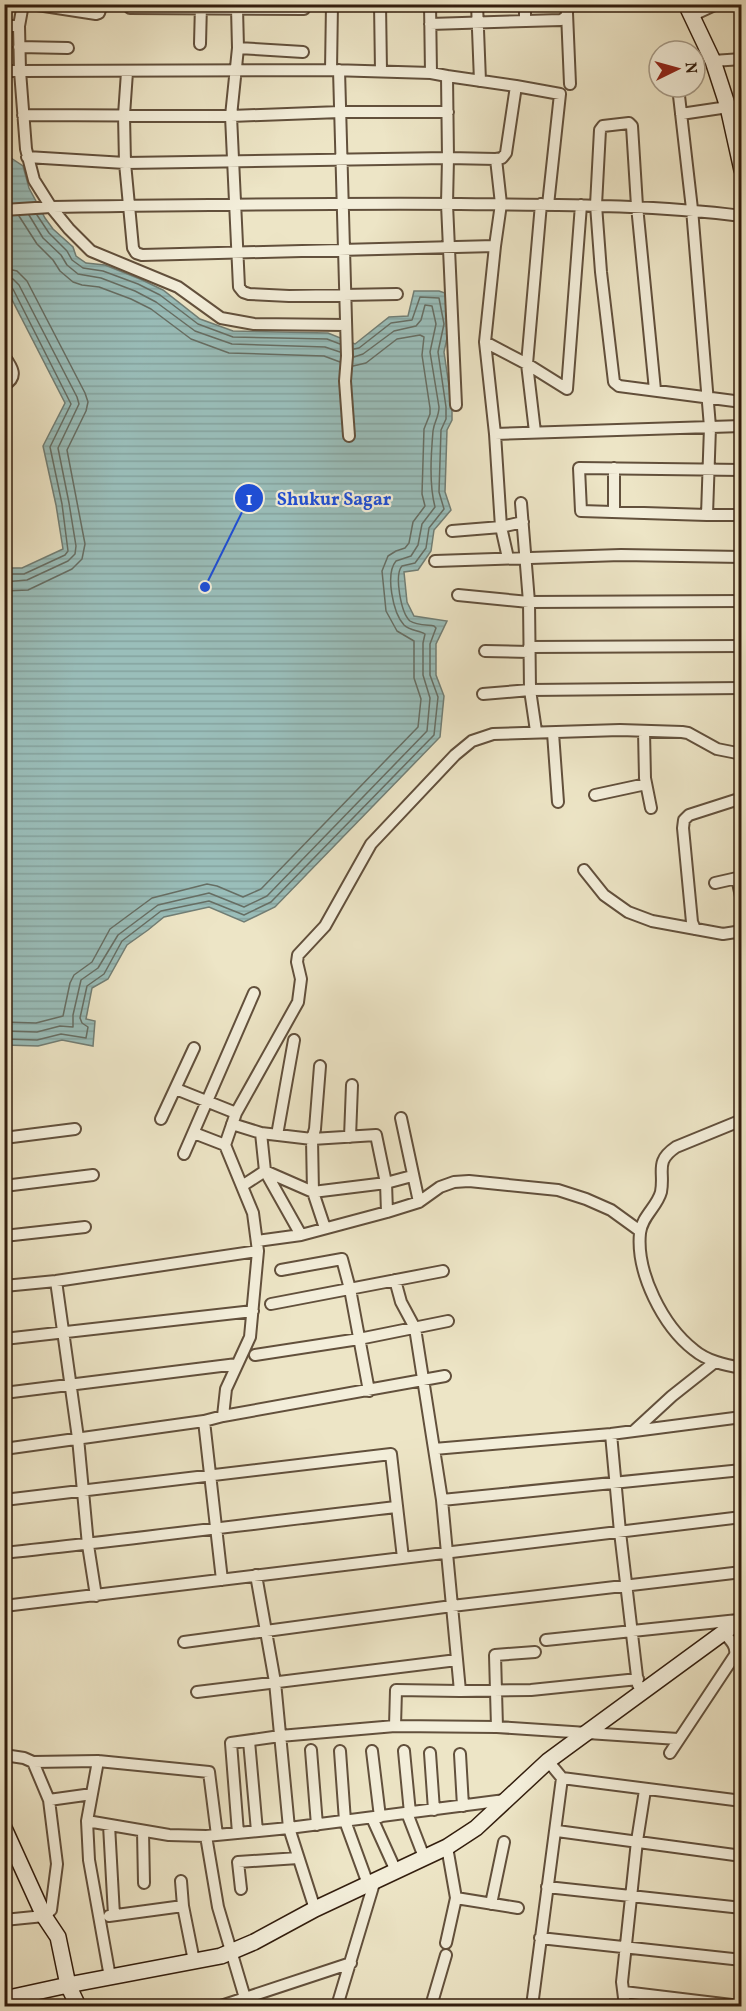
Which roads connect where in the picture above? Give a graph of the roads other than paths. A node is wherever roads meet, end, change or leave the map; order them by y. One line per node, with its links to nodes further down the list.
1 (23, 4): 20 (street)
2 (31, 4): 3 (street)
3 (102, 4)
4 (332, 4): 29 (street)
5 (380, 4): 32 (street)
6 (429, 4): 18 (street)
7 (477, 4): 17 (street)
8 (525, 4): 16 (street)
9 (717, 4): 15 (street)
10 (201, 7): 11 (street); 12 (street); 21 (street)
11 (130, 8)
12 (237, 8): 13 (street); 24 (street)
13 (304, 9)
14 (568, 9): 16 (street); 37 (street)
15 (689, 10): 27 (street)
16 (525, 21): 17 (street)
17 (477, 22): 18 (street); 36 (street)
18 (430, 24): 34 (street)
19 (4, 26): 20 (street)
20 (19, 26): 22 (street)
21 (200, 44)
22 (19, 47): 23 (street); 31 (street)
23 (68, 48)
24 (238, 48): 25 (street); 28 (street)
25 (303, 52)
26 (741, 59): 27 (street)
27 (714, 61): 40 (street)
28 (235, 70): 29 (street); 33 (street); 46 (street)
29 (335, 70): 32 (street); 41 (street)
30 (4, 71): 31 (street)
31 (20, 71): 33 (street); 44 (street)
32 (381, 71): 34 (street)
33 (126, 72): 45 (street)
34 (431, 73): 35 (street)
35 (447, 76): 36 (street); 42 (street)
36 (480, 81): 38 (street)
37 (570, 84)
38 (516, 86): 50 (street); 57 (street)
39 (679, 99): 43 (street)
40 (728, 107): 43 (street); 53 (street)
41 (340, 112): 42 (street); 46 (street); 49 (street)
42 (447, 112): 48 (street)
43 (681, 114): 64 (street)
44 (23, 115): 45 (street); 47 (street)
45 (124, 115): 46 (street); 52 (street)
46 (231, 116): 51 (street)
47 (27, 157): 52 (street); 63 (street)
48 (447, 158): 49 (street); 50 (street); 55 (street)
49 (341, 159): 51 (street); 54 (street)
50 (496, 159): 56 (street)
51 (233, 160): 52 (street); 61 (street)
52 (125, 163): 60 (street)
53 (741, 170)
54 (343, 204): 55 (street); 61 (street); 69 (street)
55 (447, 204): 56 (street); 68 (street)
56 (501, 204): 57 (street); 67 (street)
57 (544, 205): 58 (street); 76 (street)
58 (580, 205): 59 (street); 76 (street)
59 (597, 205): 62 (street); 62 (street); 78 (street)
60 (130, 206): 61 (street); 63 (street); 70 (street)
61 (237, 206): 70 (street)
62 (637, 206): 64 (street); 78 (street)
63 (51, 207): 65 (street); 73 (street)
64 (692, 209): 66 (street); 79 (street)
65 (4, 210)
66 (741, 216)
67 (495, 246): 68 (street); 74 (street)
68 (449, 247): 69 (street); 81 (street)
69 (344, 250): 70 (street); 72 (street)
70 (237, 252): 72 (street)
71 (397, 294): 72 (street)
72 (346, 295): 73 (street)
73 (346, 325): 86 (street)
74 (485, 342): 76 (street); 85 (street)
75 (4, 356): 77 (street)
76 (527, 364): 84 (street)
77 (4, 385)
78 (655, 390): 79 (street)
79 (706, 397): 80 (street); 83 (street)
80 (741, 402)
81 (456, 405)
82 (741, 426): 83 (street)
83 (710, 427): 84 (street); 88 (street)
84 (535, 432): 85 (street)
85 (495, 434): 95 (street)
86 (349, 436)
87 (614, 468): 88 (street); 91 (street); 91 (street)
88 (708, 470): 89 (street); 92 (street)
89 (741, 470)
90 (521, 503): 94 (street)
91 (614, 512): 92 (street)
92 (707, 515): 93 (street)
93 (741, 515)
94 (522, 522): 95 (street); 99 (street)
95 (501, 527): 96 (street); 98 (street)
96 (452, 531)
97 (741, 557): 99 (street)
98 (508, 558): 99 (street); 100 (street)
99 (526, 558): 103 (street)
100 (435, 561)
101 (458, 595): 103 (street)
102 (741, 601): 103 (street)
103 (529, 602): 105 (street)
104 (741, 646): 105 (street)
105 (529, 649): 106 (street); 108 (street)
106 (485, 651)
107 (741, 688): 108 (street)
108 (530, 690): 109 (street); 110 (street)
109 (483, 694)
110 (536, 731): 112 (street); 133 (street)
111 (644, 731): 112 (street); 113 (street); 114 (street)
112 (553, 733): 117 (street)
113 (741, 754)
114 (646, 784): 115 (street); 118 (street)
115 (595, 795)
116 (741, 798): 122 (street)
117 (558, 802)
118 (651, 808)
119 (584, 870): 122 (street)
120 (715, 883): 121 (street)
121 (741, 901)
122 (695, 929): 123 (street)
123 (741, 931)
124 (254, 993): 130 (street)
125 (294, 1040): 138 (street)
126 (194, 1048): 129 (street)
127 (320, 1066): 141 (street)
128 (351, 1085): 139 (street)
129 (176, 1089): 130 (street); 132 (street)
130 (205, 1101): 133 (street); 136 (street)
131 (401, 1118): 146 (street)
132 (161, 1119)
133 (234, 1119): 137 (street); 142 (street)
134 (741, 1120): 155 (street)
135 (75, 1129): 140 (street)
136 (194, 1132): 142 (street); 143 (street)
137 (261, 1133): 138 (street); 144 (street)
138 (278, 1135): 141 (street)
139 (350, 1137): 141 (street); 147 (street)
140 (4, 1138)
141 (312, 1139): 150 (street)
142 (225, 1145): 149 (street)
143 (184, 1154)
144 (265, 1171): 149 (street); 150 (street); 156 (street)
145 (93, 1175): 148 (street)
146 (412, 1176): 147 (street); 151 (street)
147 (386, 1183): 150 (street); 152 (street)
148 (4, 1186)
149 (242, 1186): 158 (street)
150 (313, 1192): 154 (street)
151 (420, 1202): 152 (street); 155 (street)
152 (387, 1212): 154 (street)
153 (85, 1227): 157 (street)
154 (325, 1228): 156 (street)
155 (640, 1231): 173 (street)
156 (301, 1235): 158 (street)
157 (4, 1236)
158 (258, 1246): 162 (street); 166 (street)
159 (281, 1270): 164 (street)
160 (443, 1271): 161 (street)
161 (395, 1280): 164 (street); 168 (street)
162 (56, 1281): 163 (street); 169 (street)
163 (4, 1286)
164 (350, 1289): 165 (street); 171 (street)
165 (271, 1304)
166 (254, 1311): 169 (street); 174 (street)
167 (448, 1321): 168 (street)
168 (415, 1328): 171 (street); 177 (street)
169 (63, 1334): 170 (street); 178 (street)
170 (4, 1339)
171 (359, 1339): 172 (street); 179 (street)
172 (255, 1355)
173 (715, 1362): 175 (street); 184 (street)
174 (237, 1364): 178 (street); 181 (street)
175 (741, 1368)
176 (445, 1376): 177 (street)
177 (423, 1381): 179 (street); 188 (street)
178 (70, 1385): 180 (street); 186 (street)
179 (369, 1391): 181 (street)
180 (4, 1393)
181 (223, 1416): 183 (street)
182 (741, 1418): 184 (street)
183 (204, 1421): 186 (street); 190 (street)
184 (634, 1431): 185 (street)
185 (611, 1434): 188 (street); 191 (street)
186 (78, 1438): 187 (street); 192 (street)
187 (4, 1449)
188 (434, 1449): 194 (street)
189 (741, 1470): 191 (street)
190 (211, 1477): 192 (street); 195 (street); 197 (street)
191 (615, 1484): 194 (street); 198 (street)
192 (83, 1491): 193 (street); 199 (street)
193 (4, 1500)
194 (442, 1500): 201 (street)
195 (396, 1507): 197 (street); 202 (street)
196 (741, 1517): 198 (street)
197 (216, 1528): 199 (street); 205 (street)
198 (620, 1532): 201 (street); 206 (street)
199 (88, 1545): 200 (street); 207 (street)
200 (4, 1553)
201 (446, 1553): 202 (street); 209 (street)
202 (403, 1558): 204 (street)
203 (741, 1572): 206 (street)
204 (256, 1575): 205 (street); 211 (street)
205 (222, 1580): 207 (street)
206 (626, 1584): 209 (street); 212 (street)
207 (96, 1596): 208 (street)
208 (4, 1606)
209 (452, 1606): 211 (street); 217 (street)
210 (740, 1620): 212 (street); 213 (street)
211 (266, 1630): 215 (street); 218 (street)
212 (632, 1632): 214 (street); 219 (street)
213 (723, 1632): 219 (street); 227 (street)
214 (546, 1640)
215 (184, 1642)
216 (535, 1652): 221 (street)
217 (457, 1660): 218 (street); 220 (street)
218 (275, 1682): 222 (street); 226 (street)
219 (638, 1687): 221 (street); 225 (street)
220 (460, 1690): 221 (street); 223 (street)
221 (496, 1690): 224 (street)
222 (197, 1692)
223 (395, 1726): 224 (street); 226 (street)
224 (497, 1728): 225 (street)
225 (587, 1732): 227 (street); 238 (street)
226 (280, 1736): 228 (street); 255 (street)
227 (678, 1739): 234 (street)
228 (249, 1741): 258 (street); 259 (street)
229 (311, 1750): 253 (street)
230 (340, 1751): 251 (street)
231 (372, 1751): 249 (street)
232 (404, 1751): 248 (street)
233 (430, 1753): 247 (street)
234 (670, 1753)
235 (460, 1754): 246 (street)
236 (4, 1755): 239 (street)
237 (98, 1761): 239 (street); 242 (street); 260 (street)
238 (548, 1761): 240 (street); 244 (street)
239 (33, 1762): 243 (street)
240 (562, 1779): 241 (street); 257 (street)
241 (645, 1790): 245 (street); 261 (street)
242 (92, 1794): 243 (street); 250 (street)
243 (49, 1800): 282 (street)
244 (506, 1800): 246 (street); 263 (street)
245 (741, 1801)
246 (463, 1806): 247 (street)
247 (434, 1810): 248 (street)
248 (408, 1813): 249 (street); 266 (street)
249 (376, 1817): 251 (street); 268 (street)
250 (87, 1821): 252 (street); 283 (street)
251 (345, 1821): 253 (street); 270 (street)
252 (109, 1825): 256 (street); 281 (street)
253 (317, 1825): 255 (street)
254 (4, 1828): 264 (street)
255 (289, 1828): 258 (street); 267 (street)
256 (143, 1831): 260 (street); 271 (street)
257 (557, 1831): 261 (street); 272 (street)
258 (257, 1832): 259 (street)
259 (238, 1833): 260 (street)
260 (212, 1835): 288 (street)
261 (637, 1841): 265 (street); 274 (street)
262 (504, 1842): 276 (street)
263 (447, 1846): 266 (street); 275 (street)
264 (10, 1853): 282 (street)
265 (741, 1856)
266 (424, 1857): 268 (street)
267 (298, 1858): 273 (street); 280 (street)
268 (396, 1871): 270 (street)
269 (181, 1881): 277 (street)
270 (371, 1882): 280 (street); 292 (street)
271 (144, 1883)
272 (547, 1887): 274 (street); 285 (street)
273 (241, 1889)
274 (632, 1896): 279 (street); 287 (street)
275 (456, 1898): 276 (street); 286 (street)
276 (491, 1904): 278 (street)
277 (183, 1906): 281 (street); 291 (street)
278 (518, 1908)
279 (741, 1908)
280 (315, 1909): 288 (street)
281 (114, 1915): 283 (street)
282 (44, 1916): 284 (street); 294 (street)
283 (100, 1918): 293 (street)
284 (4, 1920)
285 (540, 1938): 287 (street); 302 (street)
286 (446, 1943)
287 (626, 1946): 290 (street); 295 (street)
288 (230, 1952): 291 (street); 296 (street)
289 (447, 1955): 301 (street)
290 (741, 1960)
291 (194, 1961): 293 (street)
292 (351, 1963): 296 (street); 300 (street)
293 (110, 1977): 294 (street)
294 (68, 1985): 297 (street); 298 (street)
295 (624, 1992): 303 (street); 304 (street)
296 (245, 1998): 299 (street)
297 (4, 2000)
298 (78, 2007)
299 (221, 2007)
300 (337, 2007)
301 (431, 2007)
302 (532, 2007)
303 (625, 2007)
304 (740, 2007)

